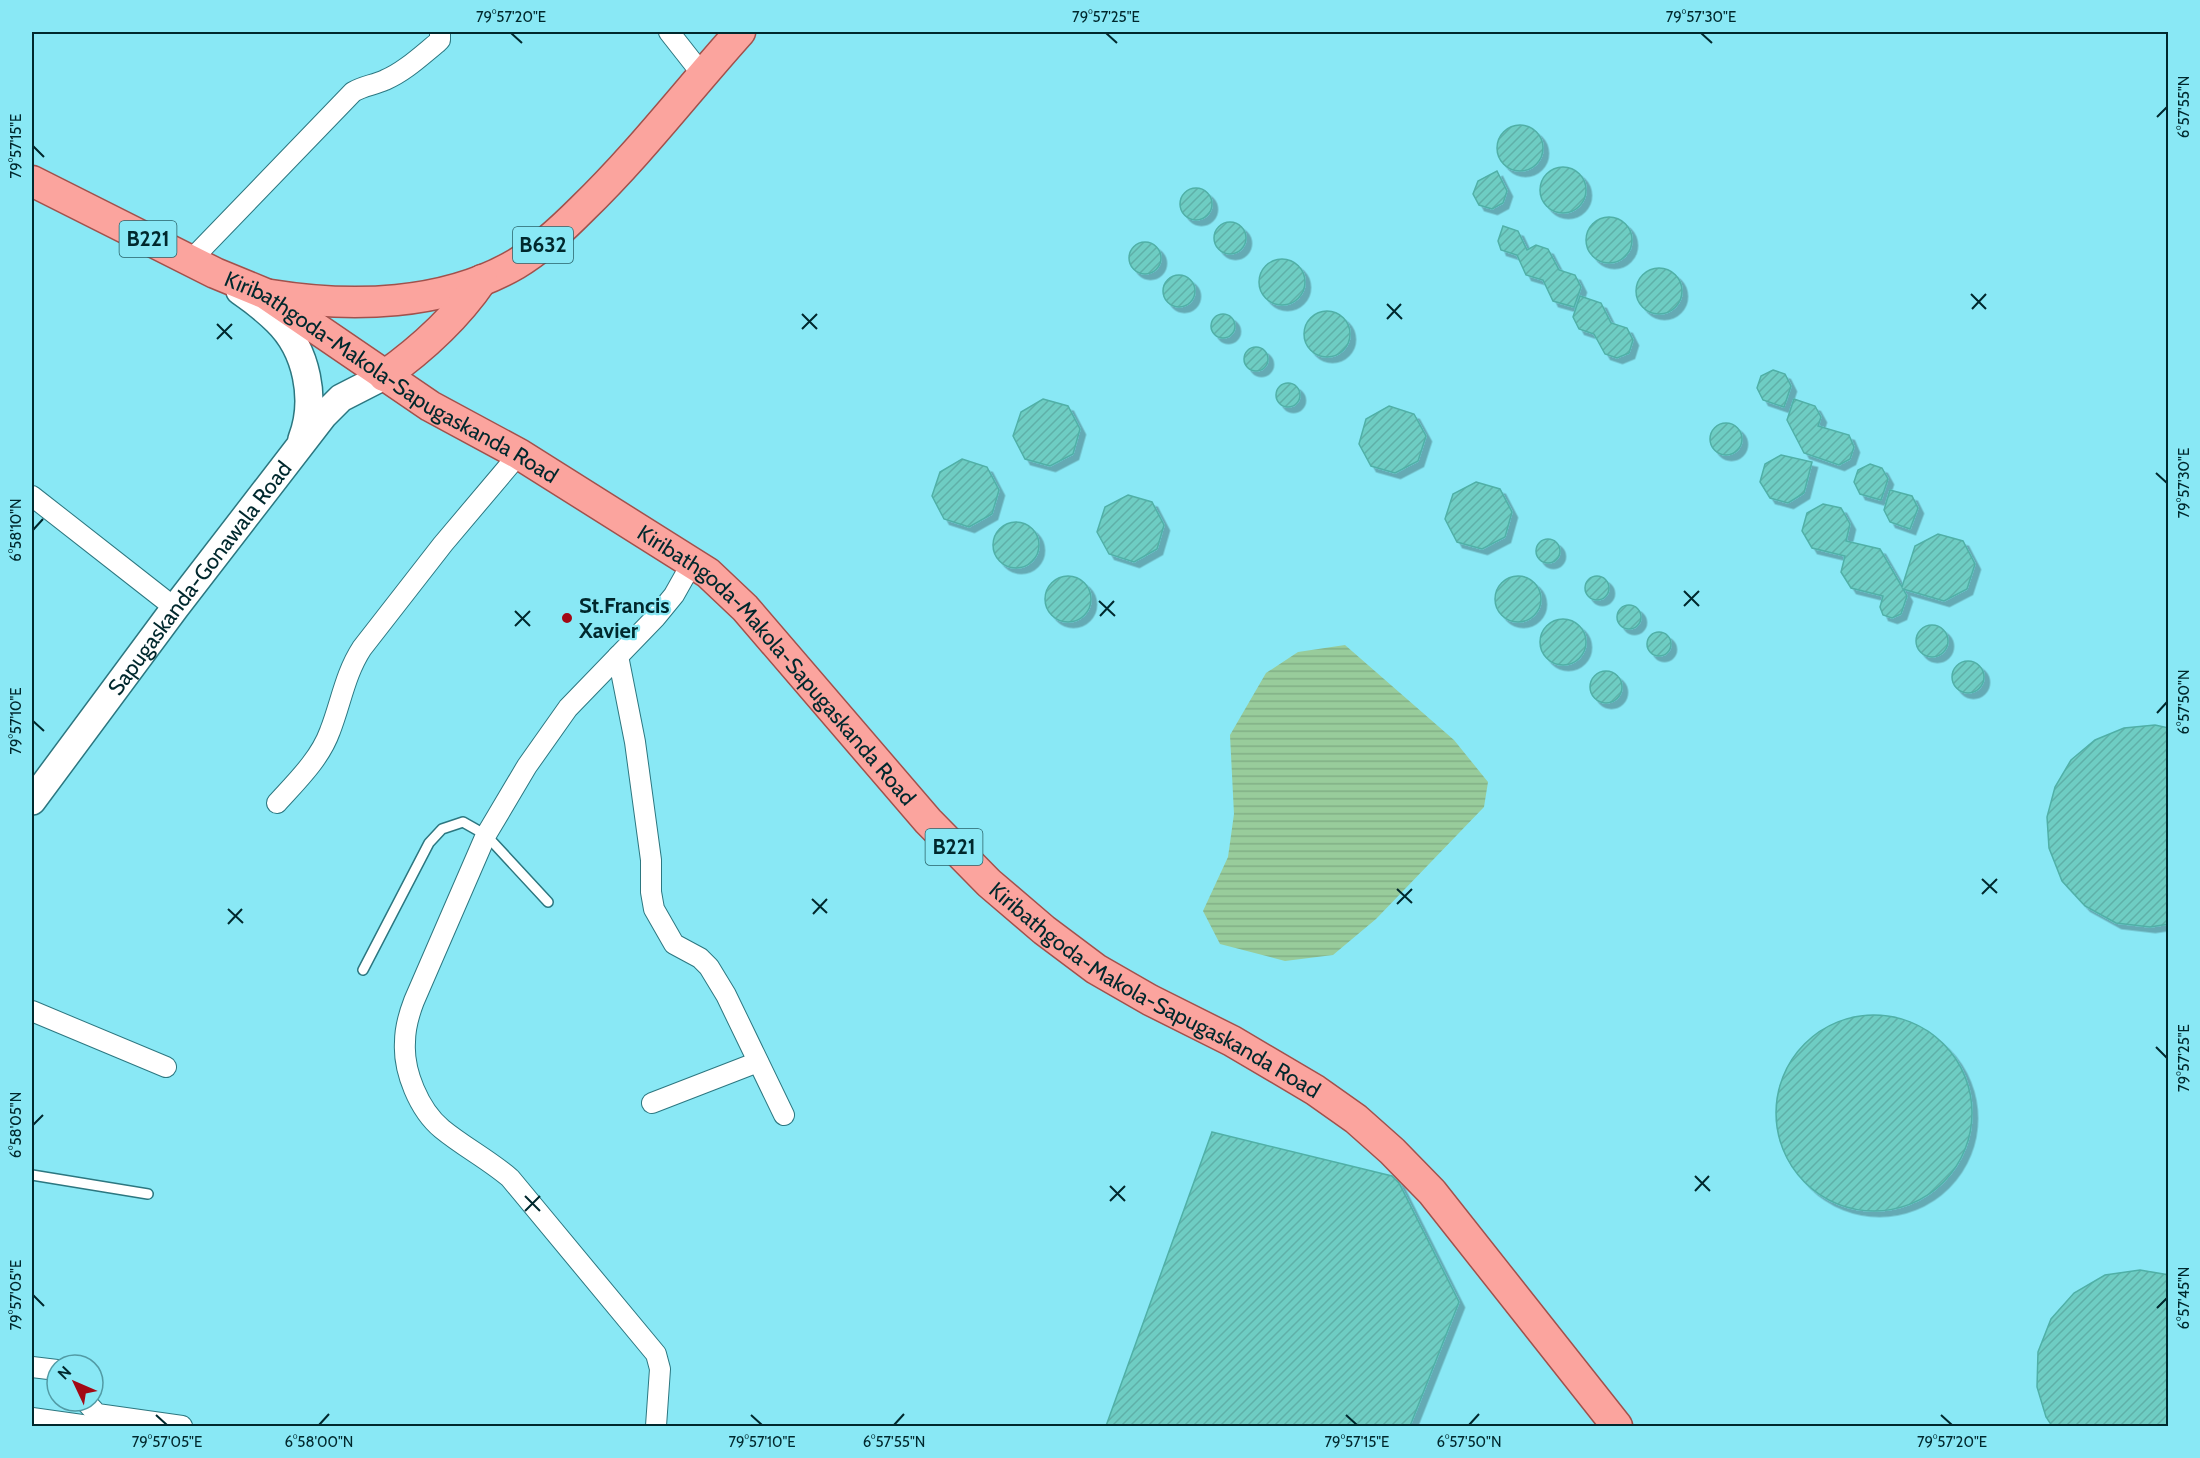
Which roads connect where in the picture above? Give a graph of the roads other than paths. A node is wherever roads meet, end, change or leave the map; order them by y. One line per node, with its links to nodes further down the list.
1 (440, 32): 6 (street)
2 (669, 32): 4 (street)
3 (740, 32): 4 (main road, B632)
4 (702, 74): 7 (main road, B632)
5 (32, 181): 6 (main road, Kiribathgoda-Makola-Sapugaskanda Road / B221)
6 (202, 267): 8 (main road, Kiribathgoda-Makola-Sapugaskanda Road / B221); 10 (street)
7 (482, 280): 8 (main road, B632); 9 (main road)
8 (266, 294): 9 (main road, Kiribathgoda-Makola-Sapugaskanda Road / B221)
9 (384, 376): 10 (street, Sapugaskanda-Gonawala Road); 11 (main road, Kiribathgoda-Makola-Sapugaskanda Road / B221)
10 (296, 453): 14 (street, Sapugaskanda-Gonawala Road)
11 (519, 454): 13 (main road, Kiribathgoda-Makola-Sapugaskanda Road / B221); 17 (street)
12 (32, 496): 14 (street)
13 (692, 563): 15 (street); 33 (main road, Kiribathgoda-Makola-Sapugaskanda Road / B221)
14 (175, 608): 16 (street, Sapugaskanda-Gonawala Road)
15 (618, 656): 18 (street); 22 (street)
16 (32, 801)
17 (277, 803)
18 (486, 836): 19 (lane); 20 (lane); 32 (street)
19 (548, 902)
20 (363, 970)
21 (32, 1011): 23 (street)
22 (758, 1062): 24 (street); 25 (street)
23 (166, 1067)
24 (652, 1103)
25 (784, 1115)
26 (32, 1175): 27 (lane)
27 (148, 1194)
28 (96, 1413): 31 (street)
29 (32, 1418): 30 (street)
30 (88, 1426)
31 (182, 1426)
32 (656, 1426)
33 (1617, 1426)

